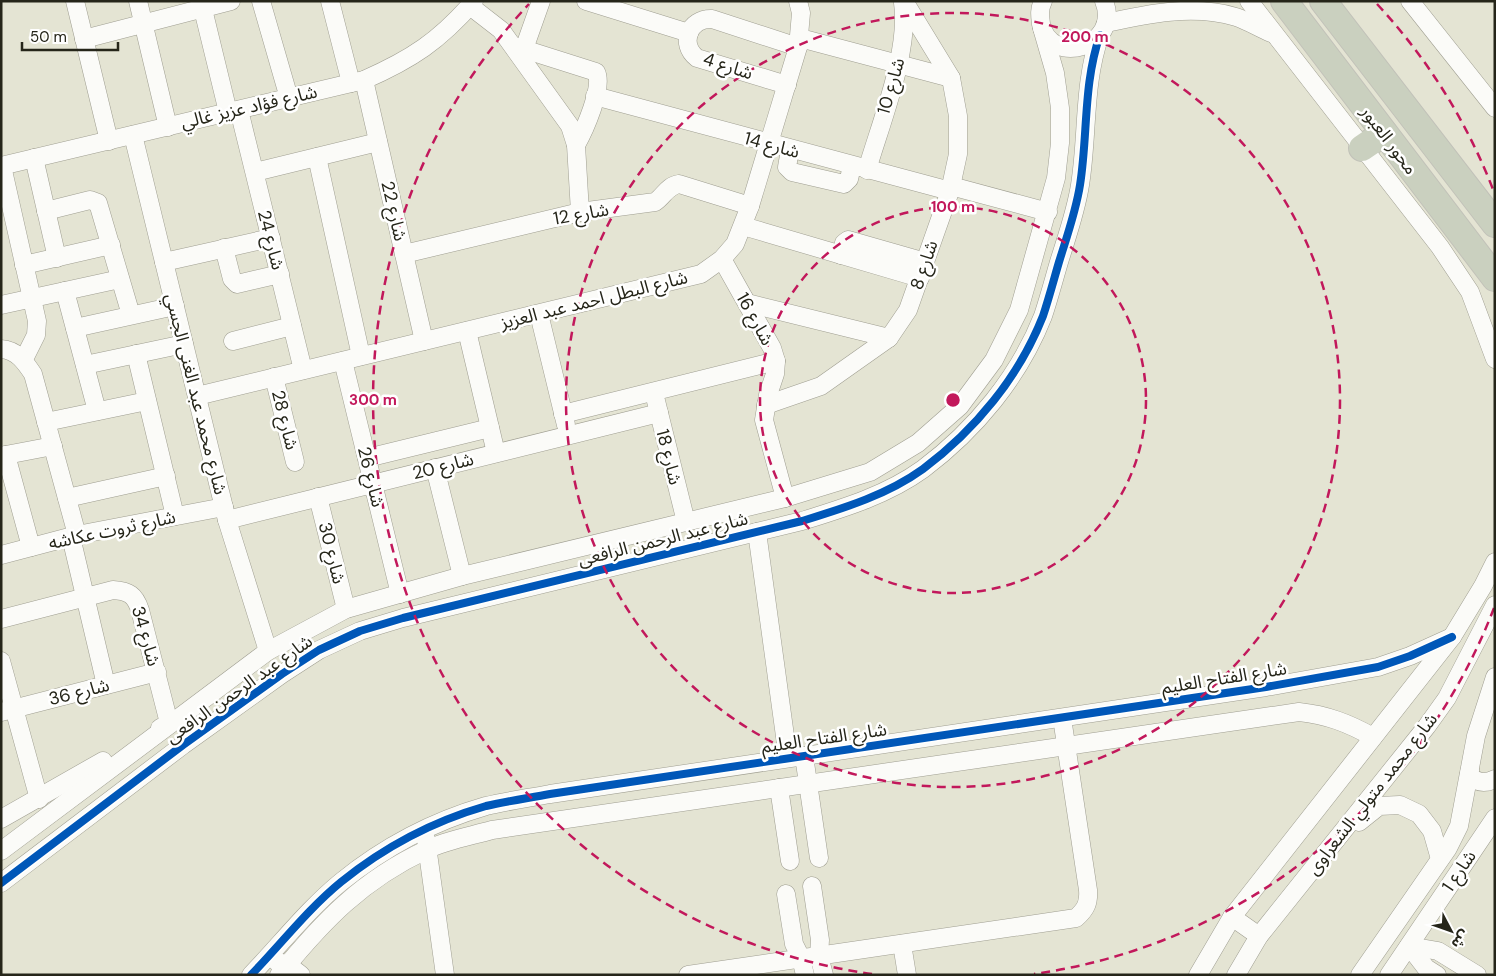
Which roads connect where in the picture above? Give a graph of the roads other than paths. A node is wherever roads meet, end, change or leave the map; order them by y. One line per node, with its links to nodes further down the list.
1 (75, 1): 23 (street)
2 (138, 1): 18 (street)
3 (231, 1): 17 (street)
4 (261, 1): 31 (street)
5 (330, 1): 28 (street, شارع 22)
6 (541, 1): 25 (street)
7 (586, 1): 21 (street)
8 (798, 1): 24 (street, شارع البطل احمد عبد العزيز)
9 (903, 1): 26 (street, شارع 10); 27 (street, شارع 8)
10 (1104, 1): 20 (street)
11 (1249, 1): 22 (street)
12 (1284, 1): 35 (highway, محور العبور)
13 (1323, 1): 53 (highway, محور العبور)
14 (1410, 1): 32 (street)
15 (1041, 3): 19 (street, شارع عبد الرحمن الرافعى)
16 (472, 4): 25 (street); 28 (street, شارع فؤاد عزيز غالي)
17 (202, 6): 18 (street); 33 (street, شارع 24)
18 (144, 24): 23 (street); 34 (street)
19 (1042, 28): 20 (street); 52 (street, شارع عبد الرحمن الرافعى)
20 (1103, 29): 22 (street); 115 (street, شارع عبد الرحمن الرافعى)
21 (689, 33): 24 (street, شارع 4); 29 (street, شارع 4)
22 (1273, 34): 41 (street)
23 (84, 39): 37 (street)
24 (799, 43): 26 (street, شارع 4); 29 (street, شارع البطل احمد عبد العزيز)
25 (519, 47): 30 (street); 39 (street)
26 (898, 64): 27 (street, شارع 4); 45 (street, شارع 10)
27 (951, 78): 47 (street, شارع 8)
28 (357, 82): 31 (street, شارع فؤاد عزيز غالي); 38 (street, شارع 22)
29 (787, 85): 40 (street, شارع البطل احمد عبد العزيز)
30 (595, 96): 39 (street); 40 (street, شارع 14)
31 (289, 98): 33 (street, شارع فؤاد عزيز غالي)
32 (1495, 108)
33 (234, 111): 34 (street, شارع فؤاد عزيز غالي); 46 (street, شارع 24)
34 (168, 127): 36 (street, شارع فؤاد عزيز غالي)
35 (1384, 133): 41 (highway); 66 (highway, محور العبور)
36 (133, 135): 37 (street, شارع فؤاد عزيز غالي); 61 (street, شارع محمد عبد الغنى الجسي)
37 (109, 141): 43 (street, شارع فؤاد عزيز غالي)
38 (378, 142): 42 (street); 58 (street, شارع 22)
39 (576, 145): 51 (street)
40 (769, 145): 45 (street, شارع 14); 48 (street, شارع البطل احمد عبد العزيز)
41 (1362, 148): 85 (street)
42 (317, 157): 46 (street); 83 (street)
43 (34, 158): 44 (street, شارع فؤاد عزيز غالي); 50 (street)
44 (2, 166): 49 (street)
45 (859, 168): 47 (street, شارع 14)
46 (255, 172): 55 (street, شارع 24)
47 (950, 189): 52 (street, شارع 14); 63 (street, شارع 8)
48 (750, 206): 51 (street, شارع 12); 54 (street, شارع البطل احمد عبد العزيز)
49 (7, 210): 62 (street)
50 (46, 211): 56 (street); 59 (street)
51 (580, 212): 58 (street, شارع 12)
52 (1048, 212): 111 (street, شارع عبد الرحمن الرافعى)
53 (1495, 224)
54 (743, 226): 60 (street, شارع البطل احمد عبد العزيز); 63 (street)
55 (271, 238): 57 (street); 64 (street, شارع 24)
56 (111, 245): 59 (street); 65 (street)
57 (224, 248): 61 (street); 64 (street)
58 (404, 254): 79 (street, شارع 22)
59 (57, 258): 62 (street)
60 (722, 259): 69 (street, شارع 16); 72 (street, شارع البطل احمد عبد العزيز)
61 (164, 262): 71 (street, شارع محمد عبد الغنى الجسي)
62 (24, 265): 68 (street)
63 (923, 270): 77 (street, شارع 8)
64 (280, 274): 74 (street, شارع 24)
65 (120, 278): 67 (street); 73 (street)
66 (1495, 278)
67 (65, 291): 68 (street); 75 (street)
68 (32, 298): 70 (street); 84 (street)
69 (747, 303): 77 (street); 87 (street, شارع 16)
70 (1, 305)
71 (175, 306): 73 (street); 80 (street, شارع محمد عبد الغنى الجسي)
72 (539, 314): 76 (street, شارع البطل احمد عبد العزيز); 97 (street)
73 (131, 315): 75 (street)
74 (292, 326): 78 (street); 89 (street, شارع 24)
75 (75, 328): 88 (street)
76 (467, 331): 79 (street, شارع البطل احمد عبد العزيز); 99 (street)
77 (889, 338): 94 (street, شارع 8)
78 (233, 341)
79 (424, 341): 83 (street, شارع البطل احمد عبد العزيز)
80 (184, 344): 82 (street); 92 (street, شارع محمد عبد الغنى الجسي)
81 (1, 349): 84 (street)
82 (136, 354): 88 (street); 93 (street)
83 (361, 356): 86 (street, شارع البطل احمد عبد العزيز)
84 (24, 359): 98 (street)
85 (1495, 359)
86 (343, 361): 89 (street, شارع البطل احمد عبد العزيز); 104 (street, شارع 26)
87 (776, 361): 91 (street); 94 (street, شارع 16)
88 (85, 365): 95 (street)
89 (303, 370): 90 (street, شارع البطل احمد عبد العزيز)
90 (274, 377): 92 (street, شارع البطل احمد عبد العزيز); 105 (street, شارع 28)
91 (653, 392): 96 (street, شارع 18); 97 (street)
92 (197, 396): 112 (street, شارع محمد عبد الغنى الجسي)
93 (147, 401): 95 (street); 107 (street)
94 (766, 405): 111 (street, شارع 16)
95 (97, 411): 98 (street)
96 (659, 413): 100 (street, شارع 20); 114 (street, شارع 18)
97 (563, 414): 100 (street)
98 (46, 422): 101 (street)
99 (490, 428): 102 (street); 104 (street)
100 (568, 435): 102 (street, شارع 20)
101 (53, 446): 103 (street); 110 (street)
102 (496, 453): 106 (street, شارع 20)
103 (4, 455): 117 (street)
104 (367, 458): 108 (street, شارع 26)
105 (295, 462)
106 (435, 468): 108 (street, شارع 20); 120 (street)
107 (166, 476): 110 (street); 113 (street)
108 (373, 484): 109 (street, شارع 20); 121 (street, شارع 26)
109 (318, 497): 112 (street, شارع 20); 124 (street, شارع 30)
110 (67, 498): 116 (street)
111 (786, 498): 114 (street, شارع عبد الرحمن الرافعى)
112 (226, 513): 113 (street, شارع ثروت عكاشه); 128 (street, شارع محمد عبد الغنى الجسي)
113 (175, 516): 116 (street, شارع ثروت عكاشه)
114 (686, 522): 120 (street, شارع عبد الرحمن الرافعى)
115 (757, 532): 125 (street, شارع عبد الرحمن الرافعى); 140 (street)
116 (74, 536): 117 (street, شارع ثروت عكاشه); 122 (street)
117 (31, 547): 118 (street, شارع ثروت عكاشه)
118 (1, 555)
119 (1495, 562): 127 (street)
120 (462, 576): 121 (street, شارع عبد الرحمن الرافعى)
121 (407, 592): 124 (street, شارع عبد الرحمن الرافعى); 125 (street, شارع 26)
122 (85, 597): 126 (street, شارع 34); 130 (street, شارع 34); 132 (street)
123 (1495, 605): 149 (street, شارع محمد متولي الشعراوى)
124 (346, 609): 128 (street, شارع عبد الرحمن الرافعى)
125 (421, 613): 155 (street, شارع عبد الرحمن الرافعى)
126 (1, 619)
127 (1452, 637): 133 (street, شارع الفتاح العليم); 138 (street)
128 (268, 651): 136 (street, شارع عبد الرحمن الرافعى)
129 (1, 661): 134 (street)
130 (156, 672): 132 (street, شارع 36); 136 (street, شارع 34)
131 (1495, 677): 141 (street)
132 (106, 685): 134 (street, شارع 36)
133 (1173, 701): 135 (street, شارع الفتاح العليم); 137 (street)
134 (8, 710): 145 (street)
135 (1062, 718): 139 (street); 140 (street, شارع الفتاح العليم)
136 (170, 723): 145 (street, شارع عبد الرحمن الرافعى); 151 (street, شارع عبد الرحمن الرافعى)
137 (1177, 730): 138 (street); 139 (street)
138 (1373, 737): 158 (street)
139 (1067, 746): 143 (street); 160 (street)
140 (796, 757): 143 (street); 148 (street, شارع الفتاح العليم)
141 (1470, 770): 142 (street); 153 (street)
142 (1495, 779)
143 (808, 784): 144 (street); 152 (street)
144 (779, 788): 150 (street); 154 (street)
145 (39, 799): 147 (street, شارع عبد الرحمن الرافعى)
146 (1495, 818): 161 (street, شارع 1)
147 (1, 819)
148 (425, 829): 150 (street); 164 (street, شارع الفتاح العليم)
149 (1337, 839): 153 (street); 159 (street, شارع محمد متولي الشعراوى)
150 (427, 849): 165 (street); 166 (street)
151 (1, 851)
152 (819, 858)
153 (1440, 859): 172 (street)
154 (790, 861)
155 (1, 883)
156 (812, 886): 162 (street)
157 (786, 894): 163 (street)
158 (1232, 917): 159 (street); 170 (street)
159 (1259, 936): 171 (street, شارع محمد متولي الشعراوى)
160 (902, 944): 162 (street); 169 (street)
161 (1409, 946): 173 (street, شارع 1); 174 (street); 175 (street)
162 (819, 956): 163 (street); 168 (street)
163 (803, 967): 167 (street)
164 (254, 970): 165 (street)
165 (289, 971)
166 (445, 975)
167 (688, 975)
168 (824, 975)
169 (907, 975)
170 (1198, 975)
171 (1236, 975)
172 (1360, 975)
173 (1389, 975)
174 (1437, 975)
175 (1477, 975)

